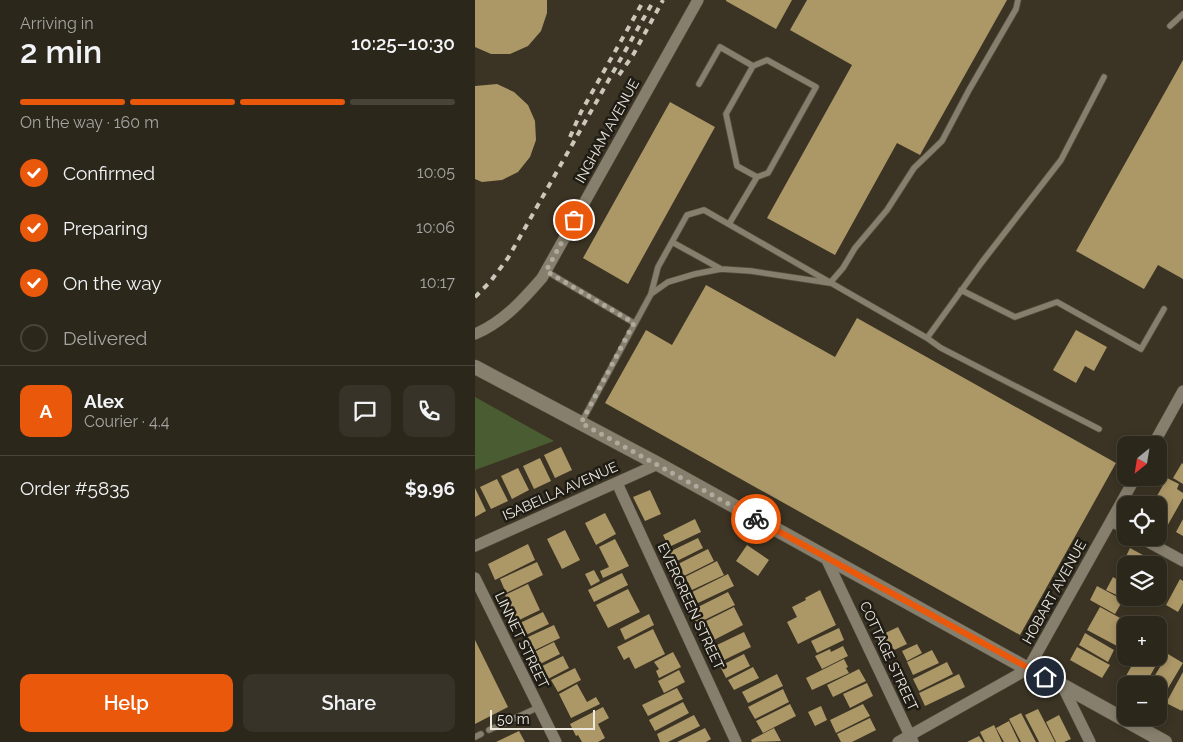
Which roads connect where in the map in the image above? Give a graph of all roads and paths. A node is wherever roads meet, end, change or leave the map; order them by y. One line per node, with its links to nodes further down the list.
1 (698, 0): 12 (street, INGHAM AVENUE)
2 (1018, 0): 13 (lane)
3 (1183, 14): 4 (lane)
4 (1170, 26)
5 (753, 66): 7 (lane); 8 (lane); 8 (lane)
6 (1103, 77): 14 (lane)
7 (699, 84)
8 (757, 177): 9 (lane)
9 (729, 224): 10 (lane); 13 (lane)
10 (672, 242): 11 (lane); 15 (lane)
11 (721, 269): 13 (lane); 15 (lane)
12 (546, 271): 17 (lane); 18 (street, INGHAM AVENUE)
13 (830, 283): 19 (lane)
14 (961, 290): 16 (lane); 19 (lane)
15 (651, 294): 17 (lane)
16 (1164, 309)
17 (634, 323): 22 (lane)
18 (475, 334)
19 (927, 338): 23 (lane)
20 (475, 367): 22 (street)
21 (1183, 391): 24 (street)
22 (581, 423): 25 (street)
23 (1099, 429)
24 (1158, 436)
25 (658, 464): 26 (street, ISABELLA AVENUE); 32 (street)
26 (617, 482): 30 (street, ISABELLA AVENUE); 41 (street, EVERGREEN STREET)
27 (1131, 486): 28 (street, HOBART AVENUE)
28 (1111, 521): 29 (street); 35 (street, HOBART AVENUE)
29 (1117, 524)
30 (475, 546)
31 (1156, 546): 33 (street)
32 (825, 556): 35 (street); 39 (street, COTTAGE STREET)
33 (1183, 560)
34 (475, 578): 37 (street, LINNET STREET)
35 (1028, 669): 36 (street); 39 (street)
36 (1062, 685): 43 (street); 44 (street)
37 (539, 707): 38 (lane); 40 (street, LINNET STREET)
38 (489, 730)
39 (912, 739): 42 (street)
40 (556, 742)
41 (736, 742)
42 (898, 742)
43 (1090, 742)
44 (1165, 742)

